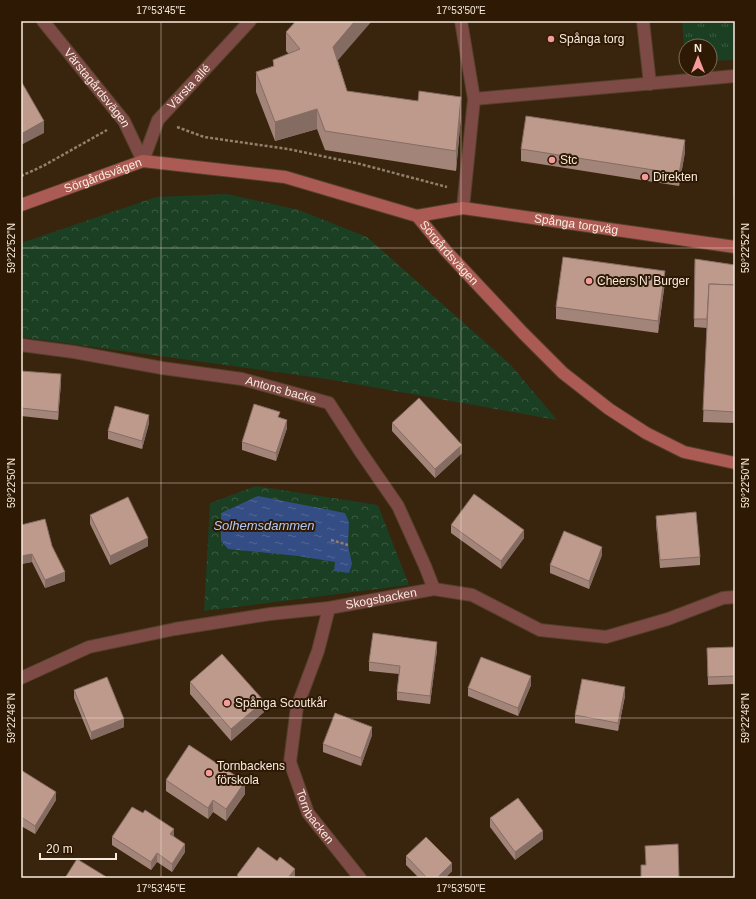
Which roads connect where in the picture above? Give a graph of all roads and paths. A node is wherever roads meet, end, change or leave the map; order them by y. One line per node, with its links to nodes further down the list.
1 (43, 21): 8 (street, Värstagårdsvägen)
2 (250, 21): 8 (street, Värsta allé)
3 (461, 21): 7 (street)
4 (643, 21): 6 (street)
5 (735, 76): 6 (street)
6 (650, 84): 7 (street)
7 (474, 99): 10 (street)
8 (143, 161): 9 (street, Sörgårdsvägen); 11 (street, Sörgårdsvägen)
9 (21, 205)
10 (463, 208): 11 (street, Spånga torgväg); 12 (street, Spånga torgväg)
11 (417, 216): 14 (street, Sörgårdsvägen)
12 (735, 247)
13 (21, 346): 17 (street, Antons backe)
14 (735, 463)
15 (331, 540): 16 (path)
16 (348, 545)
17 (434, 590): 18 (street, Skogsbacken); 19 (street, Skogsbacken)
18 (735, 597)
19 (329, 608): 20 (street, Skogsbacken); 21 (street, Tornbacken)
20 (21, 678)
21 (360, 878)

